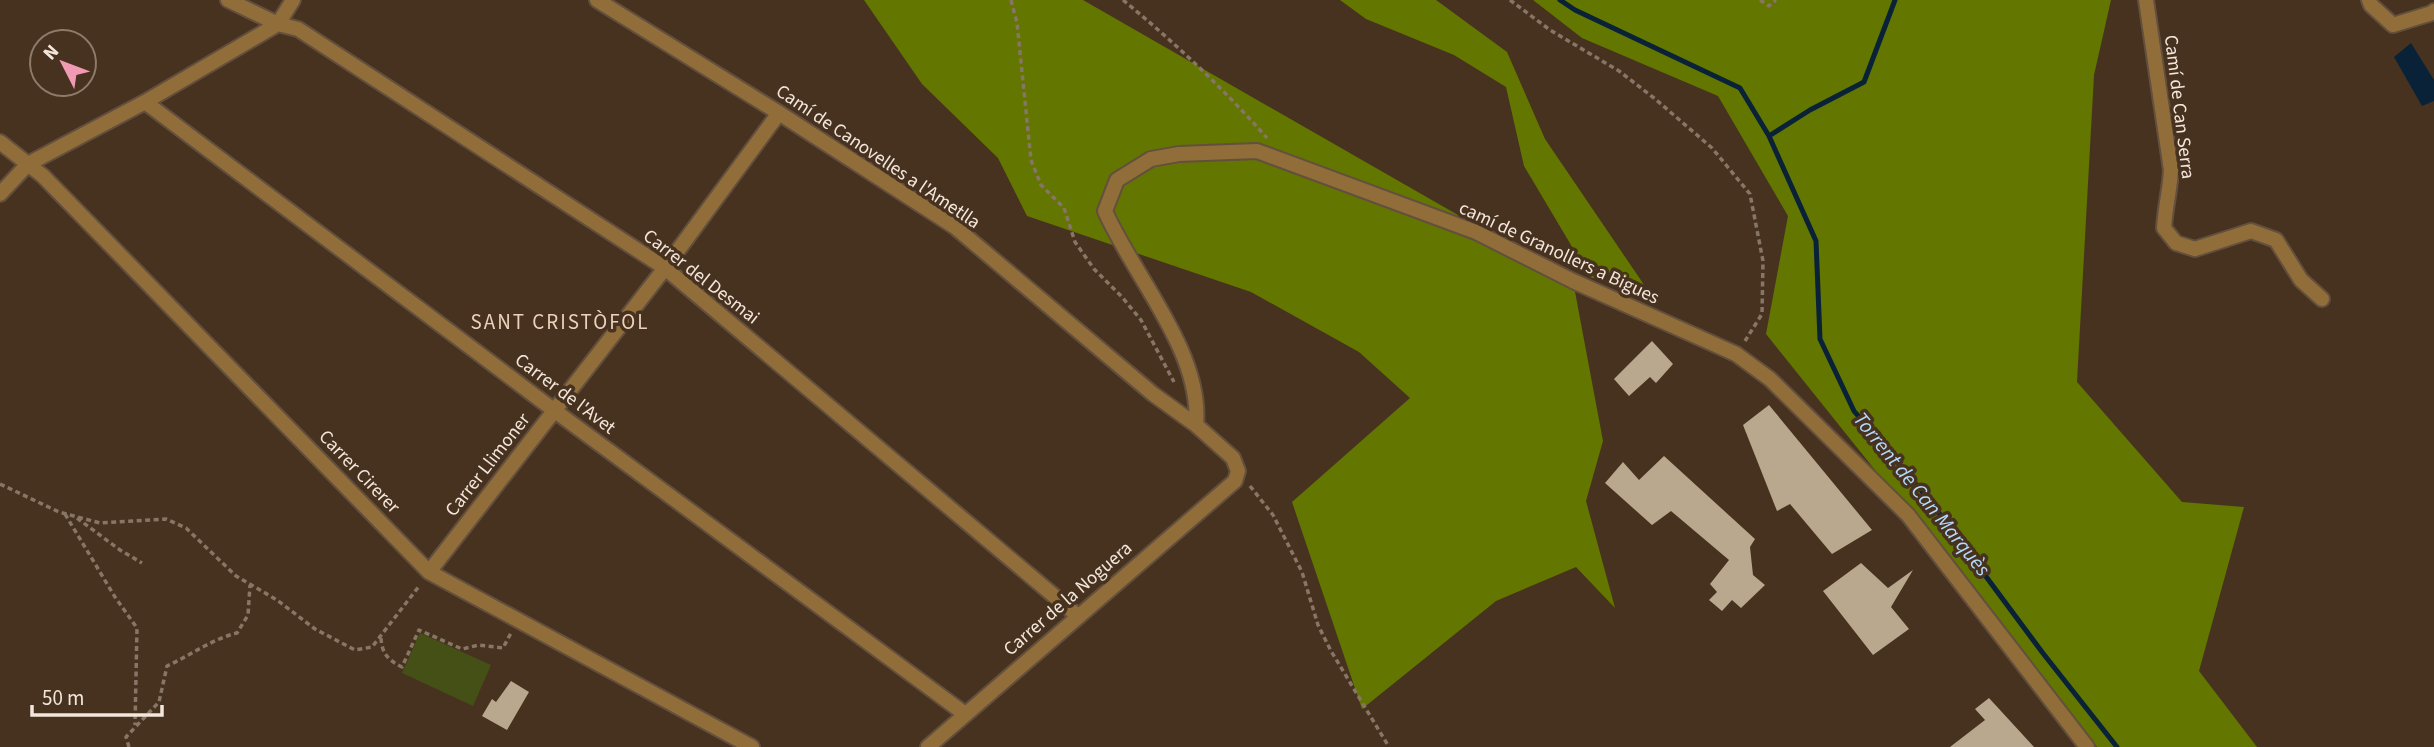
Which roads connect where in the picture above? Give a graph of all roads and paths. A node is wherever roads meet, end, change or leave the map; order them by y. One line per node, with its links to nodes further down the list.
1 (228, 0): 12 (street, Carrer del Desmai)
2 (293, 0): 12 (street)
3 (597, 0): 14 (street, Camí de Canovelles a l'Ametlla)
4 (1011, 0): 22 (path)
5 (1123, 0): 16 (path)
6 (1510, 0): 21 (path)
7 (1760, 0): 8 (path)
8 (1776, 0)
9 (2146, 0): 20 (street, Camí de Can Serra)
10 (2369, 0): 11 (street)
11 (2434, 11)
12 (278, 24): 13 (street); 19 (street, Carrer del Desmai)
13 (145, 102): 17 (street); 23 (street, Carrer de l'Avet)
14 (779, 113): 19 (street, Carrer Llimoner); 24 (street, Camí de Canovelles a l'Ametlla)
15 (0, 142): 17 (street, Carrer Cirerer)
16 (1272, 143)
17 (28, 164): 18 (street); 30 (street, Carrer Cirerer)
18 (0, 194)
19 (665, 268): 23 (street, Carrer Llimoner); 32 (street, Carrer del Desmai)
20 (2322, 299)
21 (1736, 354): 24 (street, camí de Granollers a Bigues); 41 (street, camí de Granollers a Bigues)
22 (1176, 384)
23 (555, 411): 30 (street, Carrer Llimoner); 35 (street, Carrer de l'Avet)
24 (1196, 425): 25 (street, Camí de Canovelles a l'Ametlla)
25 (1236, 476): 32 (street, Carrer de la Noguera); 40 (path)
26 (0, 484): 27 (path)
27 (65, 514): 28 (path); 36 (path)
28 (76, 517): 29 (path); 31 (path)
29 (142, 563)
30 (429, 572): 33 (street, Carrer Cirerer); 34 (path)
31 (250, 584): 34 (path); 36 (path)
32 (1078, 616): 35 (street, Carrer de la Noguera)
33 (517, 620): 34 (path); 38 (street, Carrer Cirerer)
34 (381, 636)
35 (965, 714): 39 (street, Carrer de la Noguera)
36 (135, 725): 37 (path)
37 (129, 747)
38 (752, 747)
39 (928, 747)
40 (1389, 747)
41 (2087, 747)

